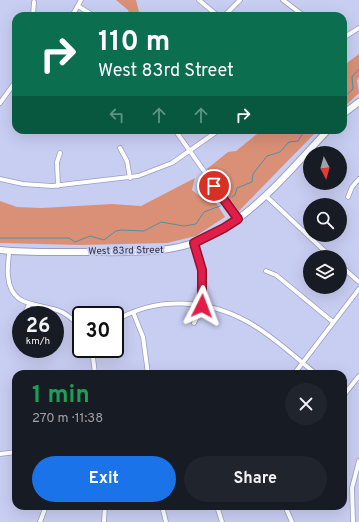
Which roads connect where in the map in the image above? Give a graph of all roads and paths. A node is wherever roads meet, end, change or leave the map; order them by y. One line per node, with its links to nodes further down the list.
1 (81, 0): 6 (street)
2 (199, 0): 10 (street)
3 (240, 0): 11 (street)
4 (283, 0): 12 (street)
5 (34, 2): 7 (street)
6 (78, 6): 8 (street); 9 (street)
7 (33, 12)
8 (74, 12)
9 (88, 12)
10 (213, 12)
11 (228, 12)
12 (299, 12)
13 (359, 28): 14 (street)
14 (347, 36)
15 (12, 86): 16 (street)
16 (1, 100)
17 (359, 102): 18 (street)
18 (347, 111)
19 (178, 134): 23 (street)
20 (214, 134): 23 (street)
21 (324, 134): 29 (street, West 83rd Street)
22 (120, 148): 25 (street)
23 (190, 152): 25 (street); 31 (street)
24 (60, 153): 28 (street)
25 (130, 178): 28 (street)
26 (0, 179): 28 (street)
27 (359, 179): 30 (street)
28 (58, 186)
29 (266, 196): 31 (street, West 83rd Street); 34 (street)
30 (348, 197)
31 (238, 219): 32 (street, West 83rd Street)
32 (194, 243): 35 (street, West 83rd Street); 41 (street)
33 (0, 250): 35 (street, West 83rd Street)
34 (324, 250)
35 (9, 251): 40 (street)
36 (266, 271): 45 (street)
37 (347, 271): 38 (street)
38 (359, 282)
39 (359, 289): 45 (street)
40 (29, 305): 44 (street)
41 (202, 306): 42 (street); 46 (street); 48 (street)
42 (133, 312): 43 (street); 50 (street)
43 (124, 316)
44 (72, 319)
45 (333, 322): 48 (street)
46 (194, 323)
47 (93, 358): 49 (street)
48 (303, 364): 51 (street); 52 (street)
49 (95, 370)
50 (147, 370)
51 (298, 370)
52 (311, 370)
53 (359, 376): 54 (street)
54 (347, 391)
55 (12, 452): 56 (street)
56 (0, 454)
57 (359, 461): 68 (street)
58 (44, 510): 63 (street)
59 (105, 510): 64 (street)
60 (163, 510): 65 (street)
61 (218, 510): 66 (street)
62 (287, 510): 67 (street)
63 (40, 522)
64 (104, 522)
65 (166, 522)
66 (222, 522)
67 (292, 522)
68 (353, 522)

